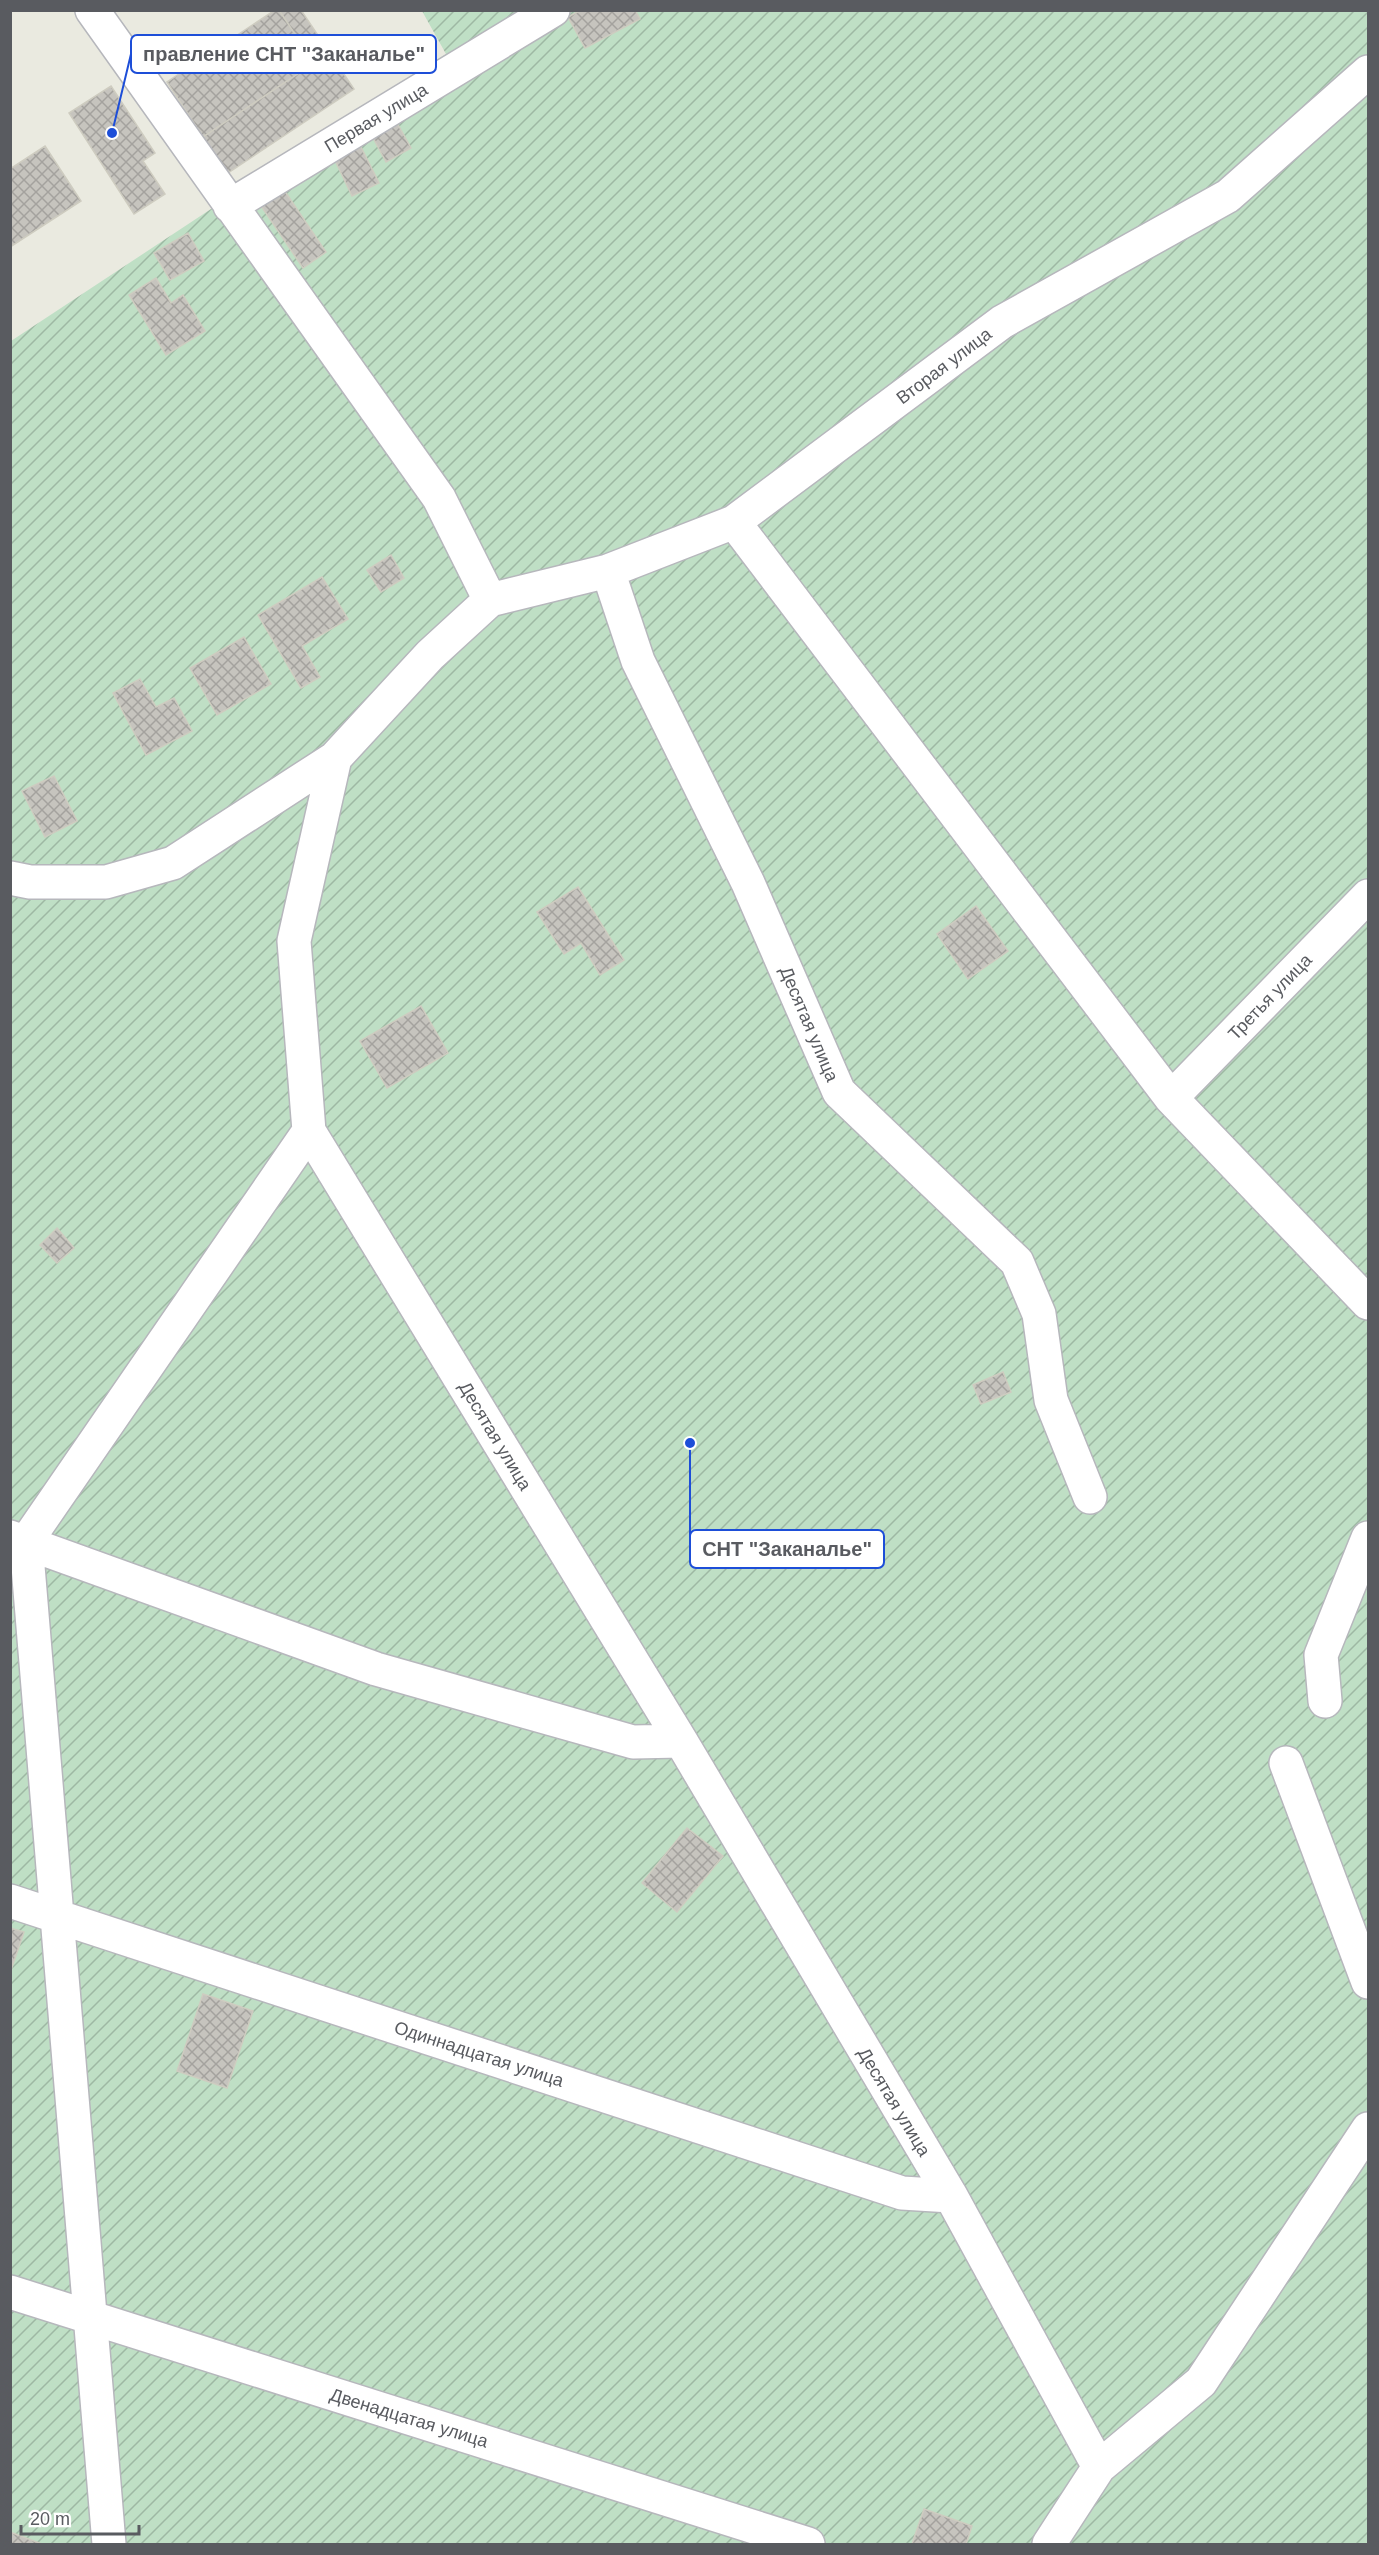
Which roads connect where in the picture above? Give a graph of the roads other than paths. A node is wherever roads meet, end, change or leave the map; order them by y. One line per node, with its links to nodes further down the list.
1 (92, 10): 4 (street)
2 (553, 10): 4 (street, Первая улица)
3 (1368, 72): 5 (street, Вторая улица)
4 (230, 206): 7 (street)
5 (734, 522): 6 (street, Вторая улица); 11 (street)
6 (608, 571): 7 (street, Вторая улица); 14 (street, Десятая улица)
7 (490, 600): 8 (street)
8 (335, 758): 9 (street); 12 (street)
9 (10, 878)
10 (1368, 896): 11 (street, Третья улица)
11 (1171, 1098): 13 (street)
12 (309, 1131): 16 (street); 18 (street, Десятая улица)
13 (1368, 1303)
14 (1090, 1497)
15 (1368, 1538): 17 (street)
16 (18, 1540): 18 (street); 21 (street)
17 (1325, 1701)
18 (681, 1741): 24 (street, Десятая улица)
19 (1286, 1763): 22 (street)
20 (10, 1901): 21 (street, Одиннадцатая улица)
21 (57, 1916): 24 (street, Одиннадцатая улица); 26 (street)
22 (1368, 1982)
23 (1368, 2129): 27 (street)
24 (951, 2196): 27 (street, Десятая улица)
25 (10, 2292): 26 (street, Двенадцатая улица)
26 (91, 2320): 28 (street); 29 (street, Двенадцатая улица)
27 (1099, 2467): 30 (street)
28 (109, 2544)
29 (808, 2544)
30 (1049, 2544)

